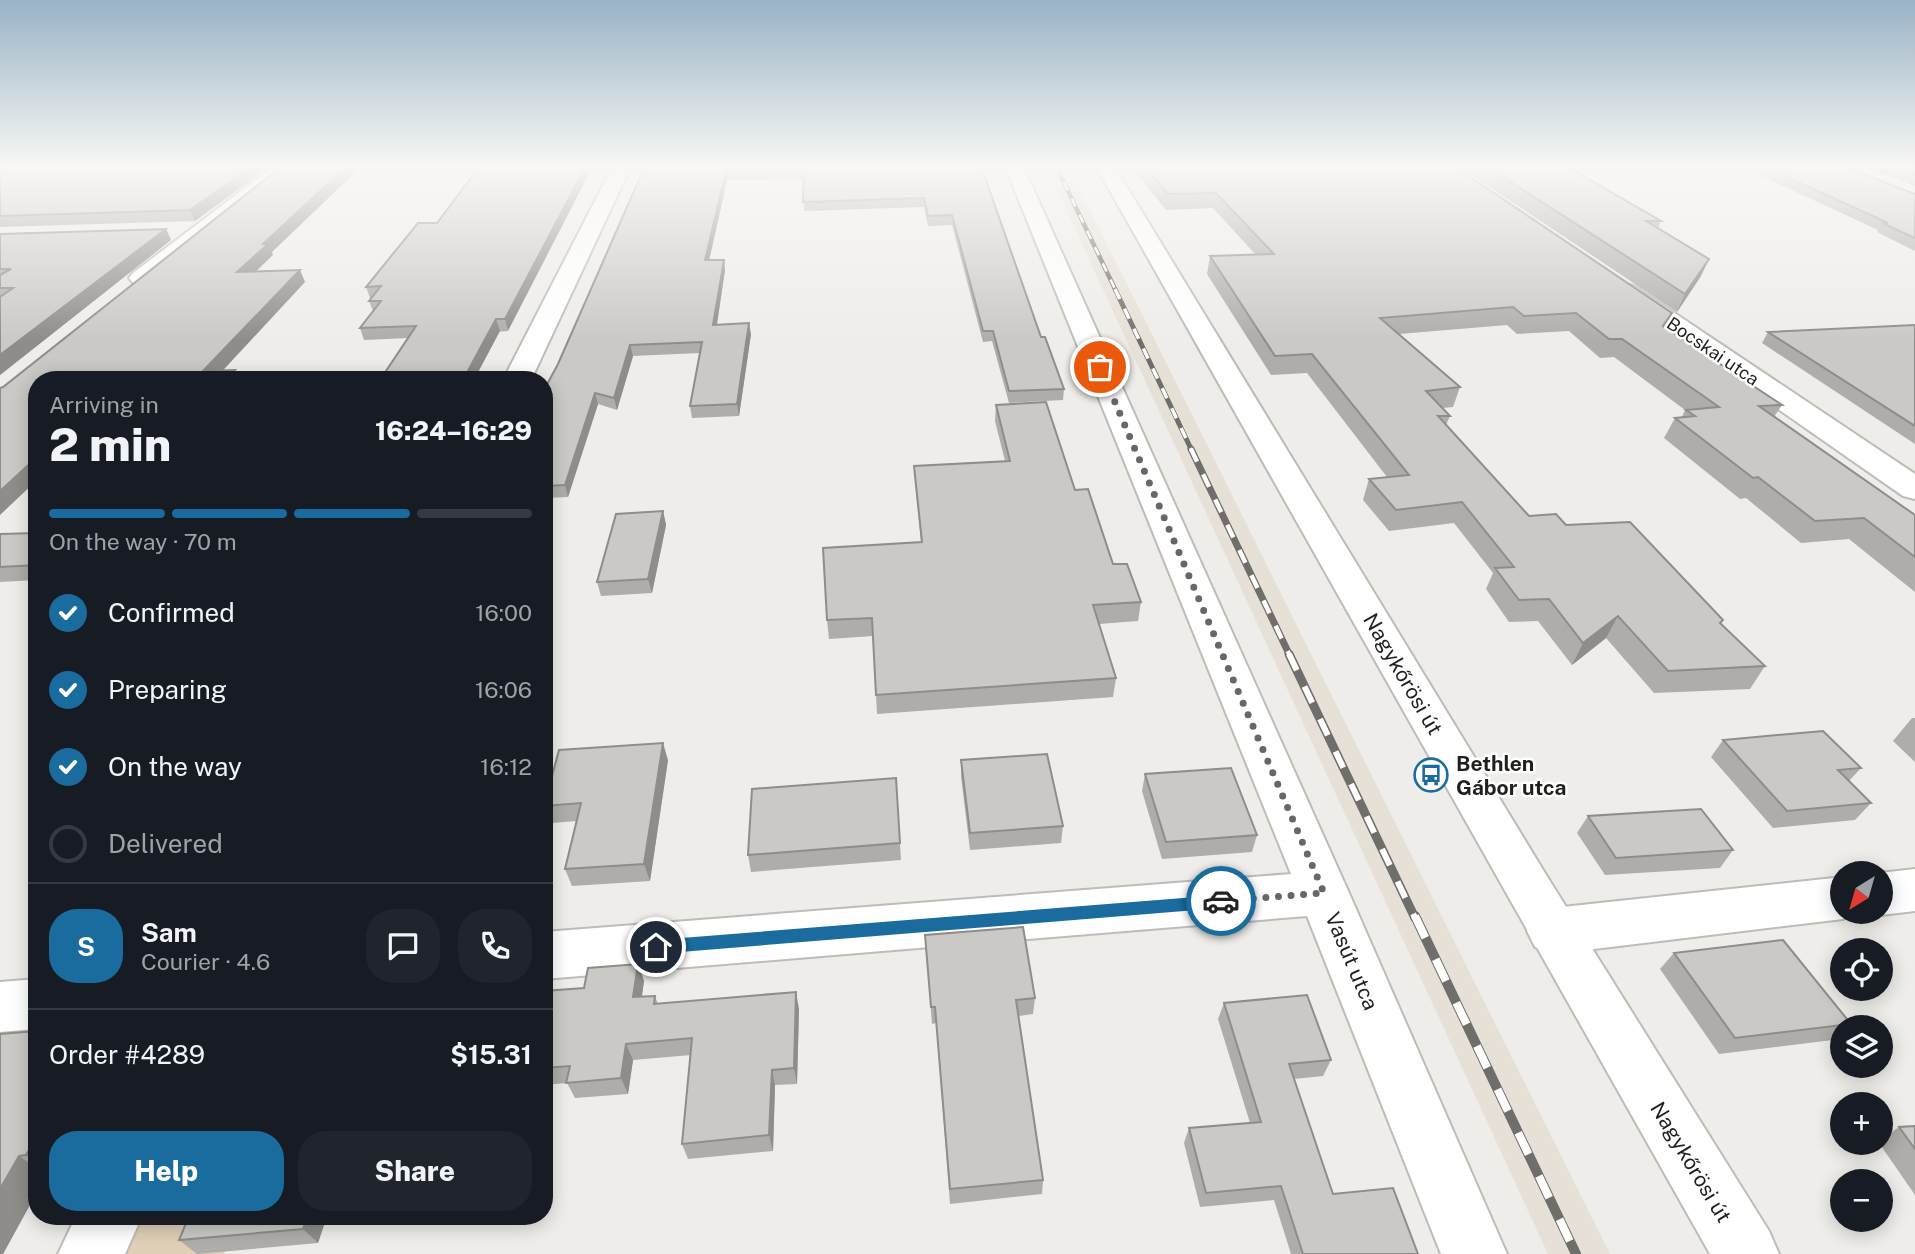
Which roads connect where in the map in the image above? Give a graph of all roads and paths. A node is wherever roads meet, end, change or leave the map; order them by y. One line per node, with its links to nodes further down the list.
1 (208, 225): 5 (street)
2 (593, 225): 9 (street)
3 (1039, 225): 13 (street, Vasút utca)
4 (1139, 225): 15 (street, Nagykőrösi út)
5 (201, 230): 6 (street); 8 (street)
6 (161, 231)
7 (1603, 276): 10 (street, Bocskai utca)
8 (127, 289)
9 (521, 371)
10 (1915, 489)
11 (1915, 890): 12 (street)
12 (1894, 892)
13 (1324, 893): 16 (street); 21 (street, Vasút utca)
14 (1830, 899): 15 (street)
15 (1552, 931): 22 (street, Nagykőrösi út)
16 (553, 955)
17 (28, 1005): 18 (street)
18 (0, 1007)
19 (106, 1225): 20 (street)
20 (92, 1254)
21 (1474, 1254)
22 (1746, 1254)

